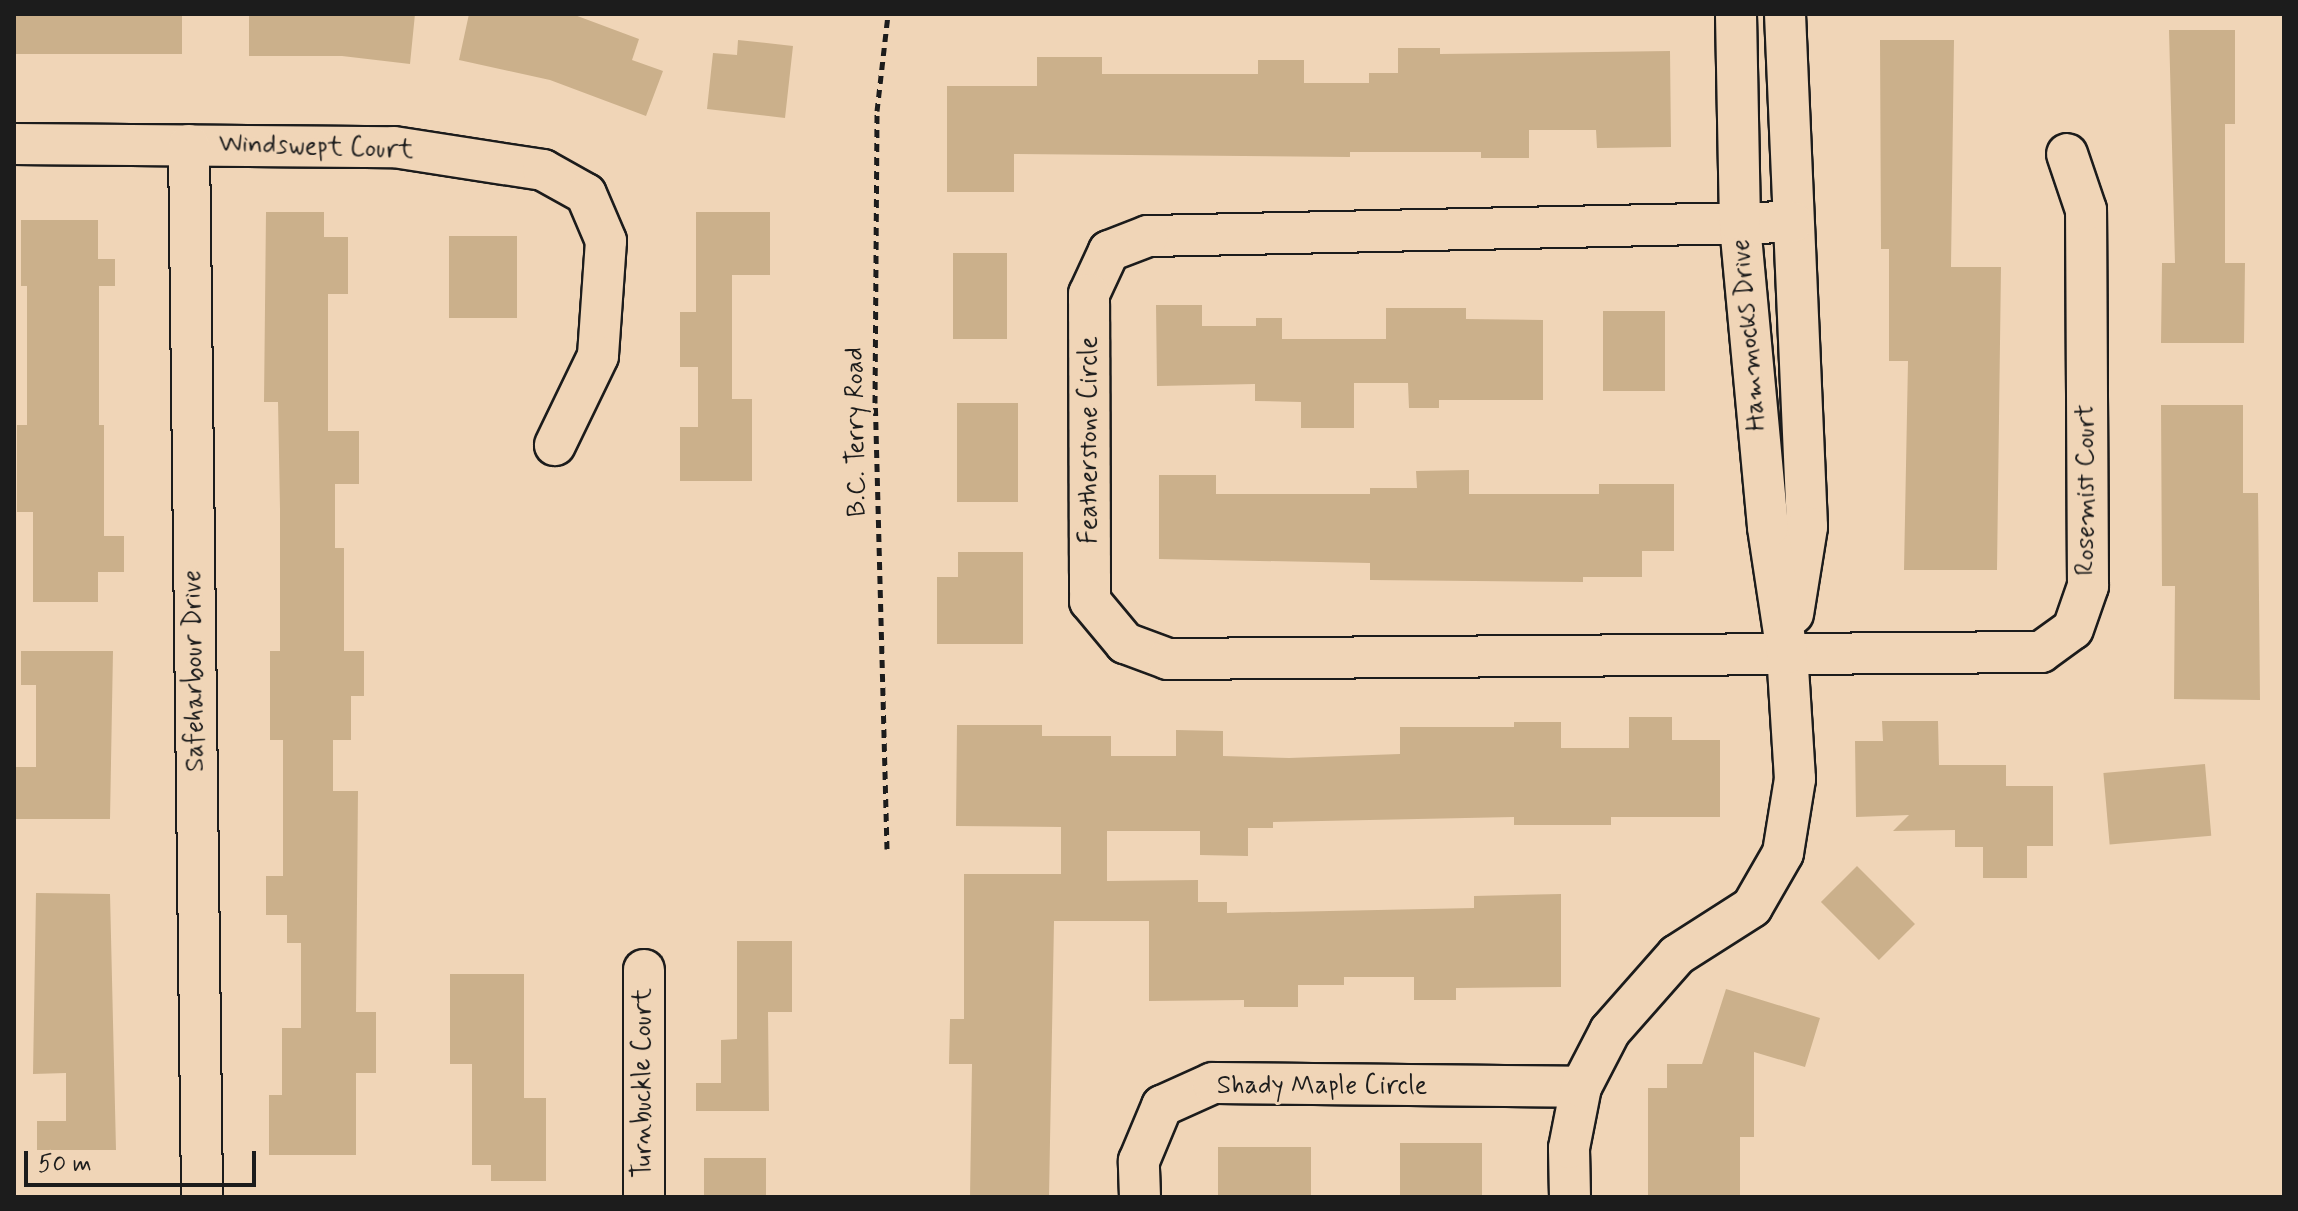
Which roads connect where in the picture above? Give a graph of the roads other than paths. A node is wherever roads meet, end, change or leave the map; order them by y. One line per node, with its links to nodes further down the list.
1 (1736, 14): 7 (street, Hammocks Drive)
2 (1785, 14): 6 (street, Hammocks Drive)
3 (14, 144): 4 (street, Windswept Court)
4 (189, 145): 8 (street, Windswept Court); 12 (street, Safeharbour Drive)
5 (2067, 154): 9 (street, Rosemist Court)
6 (1792, 222): 7 (street, Featherstone Circle); 9 (street, Hammocks Drive)
7 (1740, 223): 9 (street, Hammocks Drive); 9 (street, Featherstone Circle)
8 (555, 445)
9 (1787, 653): 11 (street, Hammocks Drive)
10 (644, 970): 13 (street, Turnbuckle Court)
11 (1581, 1087): 14 (street, Shady Maple Circle); 15 (street, Hammocks Drive)
12 (202, 1197)
13 (644, 1197)
14 (1140, 1197)
15 (1570, 1197)

